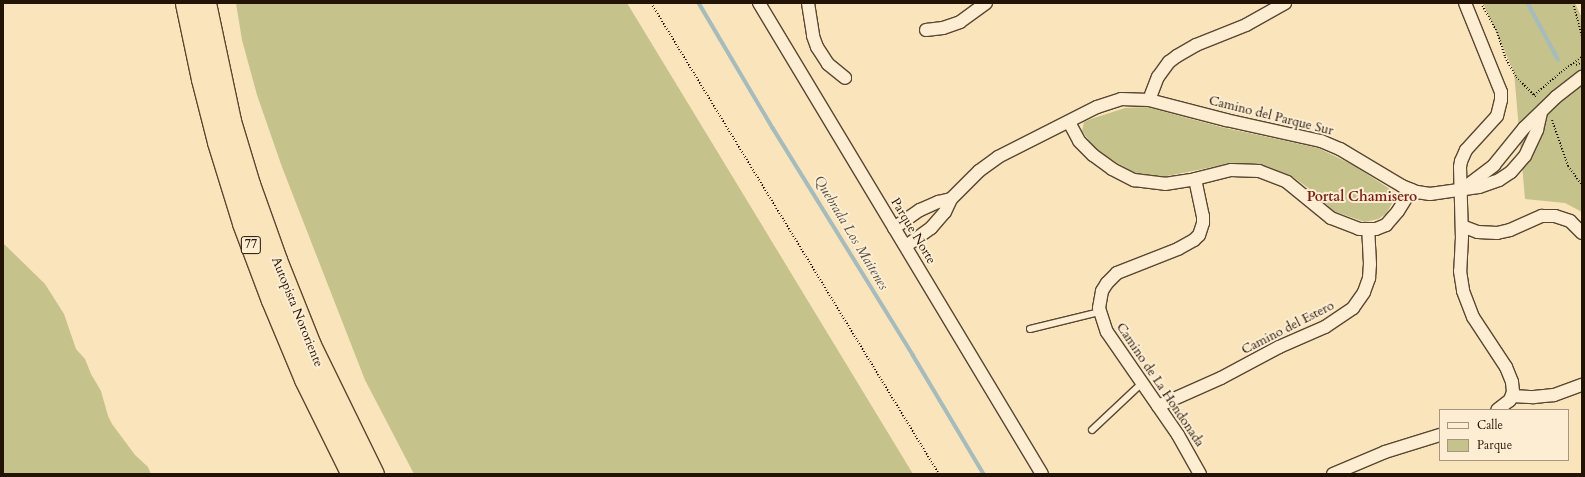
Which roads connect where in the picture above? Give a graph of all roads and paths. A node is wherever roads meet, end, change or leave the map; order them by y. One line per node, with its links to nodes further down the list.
1 (186, 3): 40 (highway, Autopista Nororiente / 77)
2 (205, 3): 41 (highway, Autopista Nororiente / 77)
3 (651, 3): 42 (path)
4 (759, 3): 27 (street, Parque Norte)
5 (808, 3): 15 (street)
6 (986, 3): 11 (street)
7 (1285, 3): 18 (street)
8 (1465, 3): 24 (street)
9 (1481, 3): 16 (path)
10 (1573, 3): 12 (path)
11 (926, 30)
12 (1582, 36)
13 (1582, 57): 16 (path)
14 (1582, 77): 19 (street)
15 (845, 78)
16 (1534, 95): 17 (path)
17 (1537, 98)
18 (1149, 100): 20 (street, Camino del Parque Sur); 23 (street, Camino del Parque Sur)
19 (1546, 116): 22 (path); 24 (street); 24 (street, Camino del Parque Sur)
20 (1069, 122): 21 (street); 25 (street, Camino del Parque Sur)
21 (1195, 179): 28 (street); 31 (street, Camino de La Hondonada)
22 (1582, 185)
23 (1411, 190): 24 (street, Camino del Parque Sur); 28 (street)
24 (1461, 190): 26 (street)
25 (951, 199): 27 (street); 30 (street)
26 (1462, 226): 29 (street); 35 (street)
27 (894, 228): 30 (street, Parque Norte)
28 (1368, 230): 36 (street, Camino del Estero)
29 (1582, 233)
30 (906, 246): 43 (street, Parque Norte)
31 (1100, 312): 32 (lane); 33 (street, Camino de La Hondonada)
32 (1030, 329)
33 (1142, 383): 36 (street, Camino de La Hondonada); 38 (lane)
34 (1582, 385): 35 (street)
35 (1512, 396): 37 (street)
36 (1158, 406): 44 (street, Camino de La Hondonada)
37 (1498, 409)
38 (1092, 430)
39 (1439, 435): 45 (street)
40 (352, 474)
41 (373, 474)
42 (939, 474)
43 (1042, 474)
44 (1200, 474)
45 (1333, 474)

